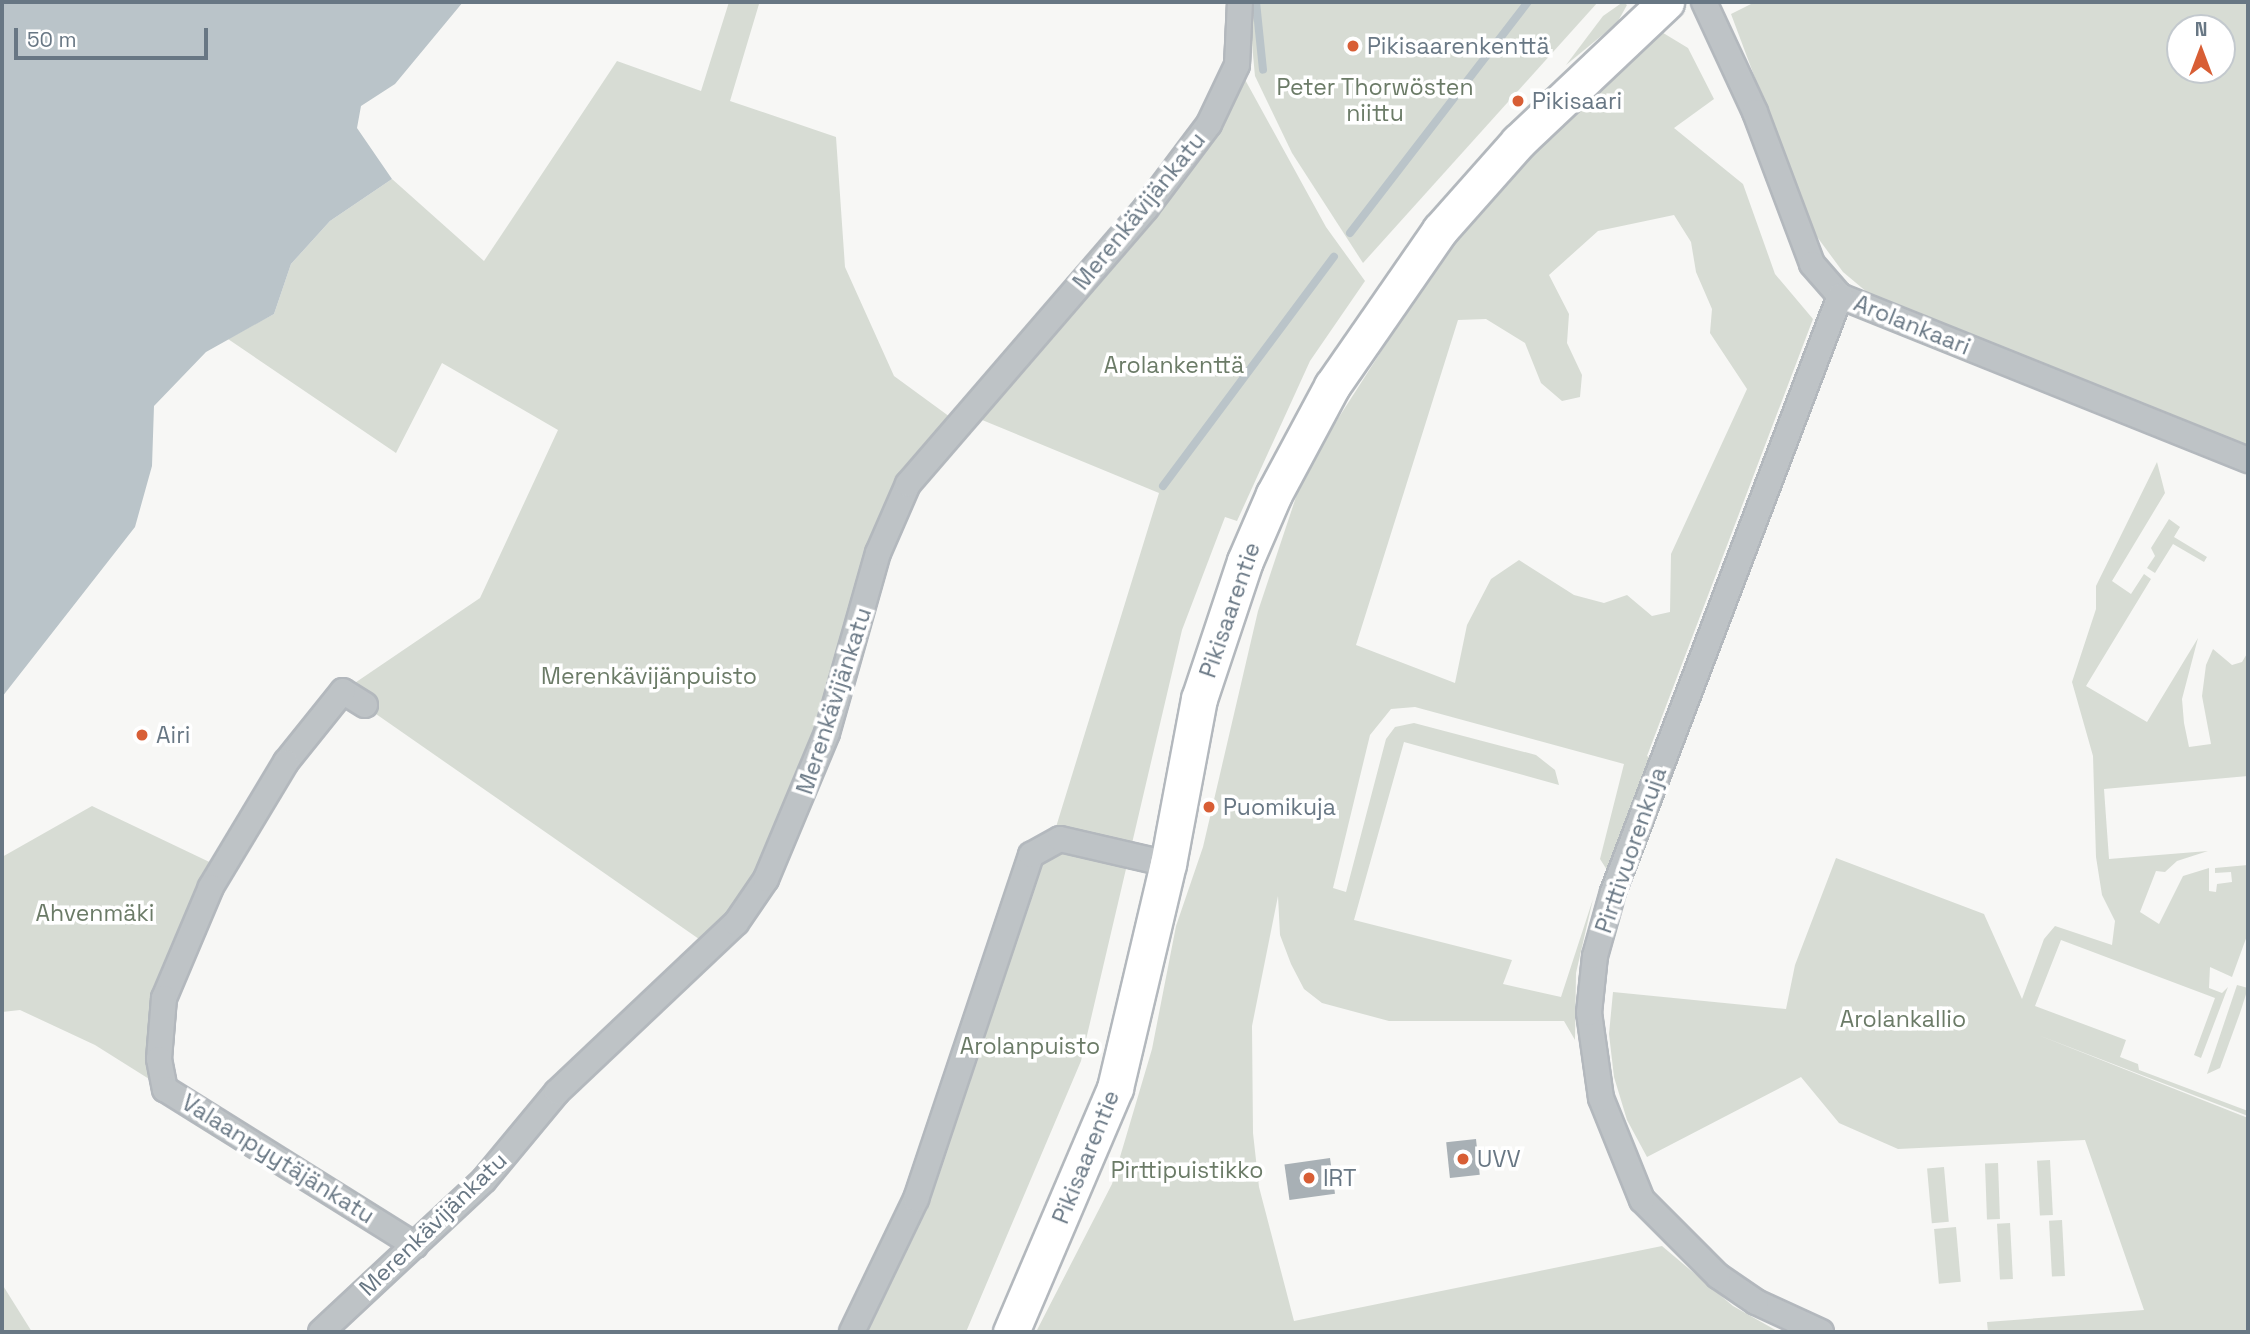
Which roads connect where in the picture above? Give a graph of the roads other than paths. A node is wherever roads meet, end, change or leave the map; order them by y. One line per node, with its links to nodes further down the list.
1 (1241, 2): 8 (street, Merenkävijänkatu)
2 (1666, 2): 7 (street, Pikisaarentie)
3 (1704, 2): 4 (street, Arolankaari)
4 (1840, 296): 5 (street, Arolankaari); 12 (street, Pirttivuorenkuja)
5 (2248, 460)
6 (365, 705): 8 (street, Valaanpyytäjänkatu)
7 (1168, 864): 10 (street); 11 (street, Pikisaarentie)
8 (415, 1245): 9 (street, Merenkävijänkatu)
9 (321, 1332)
10 (852, 1332)
11 (1012, 1332)
12 (1821, 1332)

